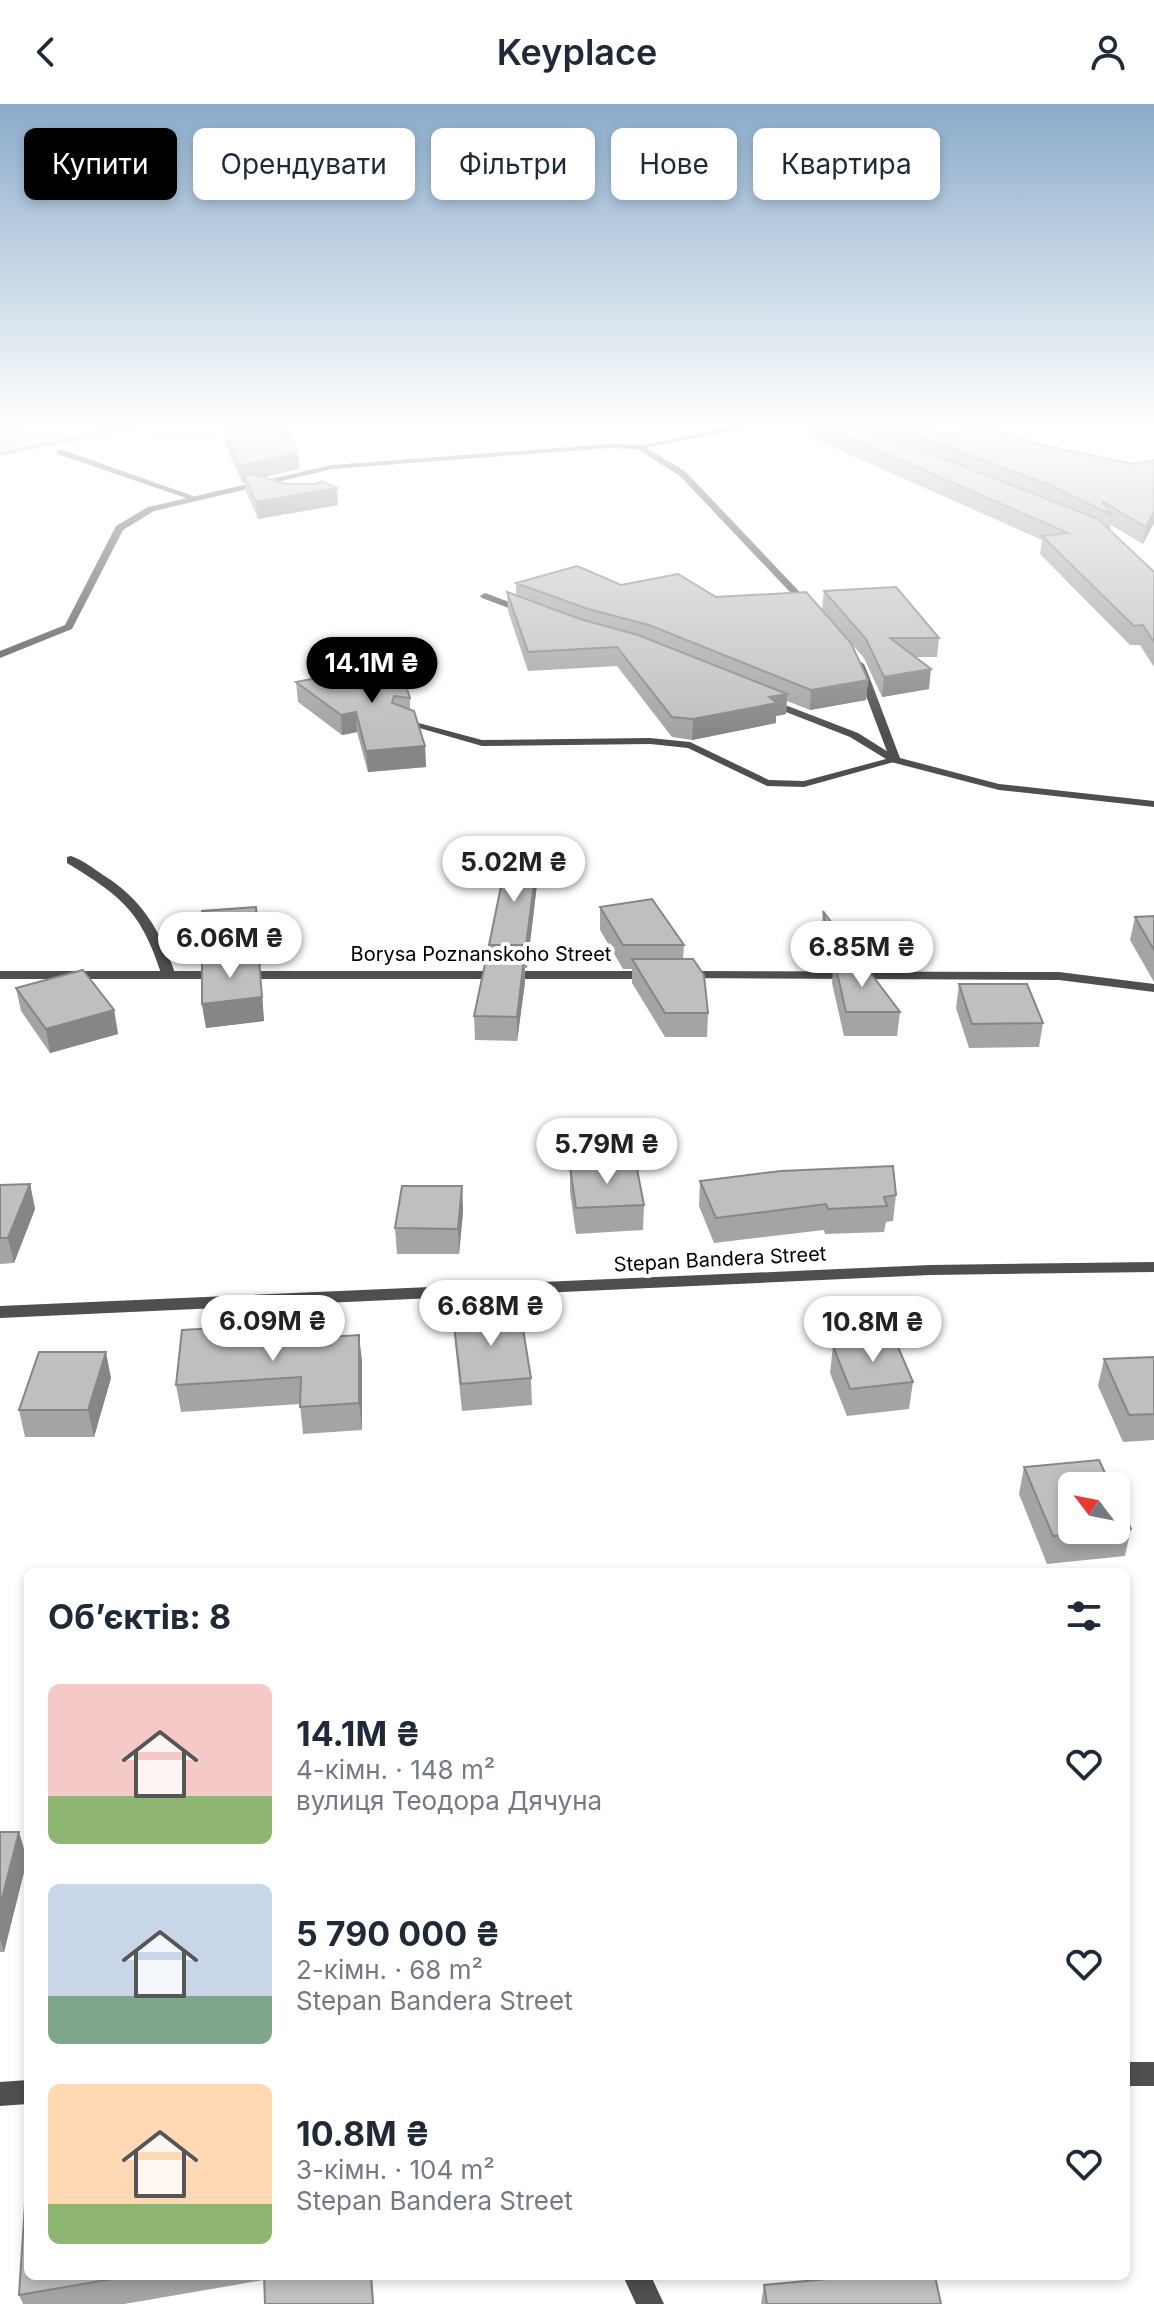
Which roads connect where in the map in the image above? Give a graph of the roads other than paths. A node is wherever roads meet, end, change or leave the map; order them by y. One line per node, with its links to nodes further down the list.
1 (120, 528): 7 (street)
2 (734, 528): 4 (street)
3 (485, 596): 5 (street)
4 (818, 616)
5 (542, 617)
6 (847, 648): 10 (street)
7 (0, 655)
8 (761, 699): 10 (street)
9 (400, 721): 10 (street)
10 (895, 760): 11 (street)
11 (1154, 804)
12 (71, 860): 13 (street)
13 (168, 973): 14 (street, Borysa Poznanskoho Street); 15 (street, Borysa Poznanskoho Street)
14 (0, 975)
15 (661, 975)
16 (677, 975): 17 (street)
17 (1154, 988)
18 (1154, 1267): 19 (street, Stepan Bandera Street)
19 (0, 1312)
20 (1130, 2074): 21 (street)
21 (1154, 2074)
22 (24, 2092): 23 (street)
23 (0, 2094)
24 (639, 2280): 25 (street)
25 (650, 2304)

